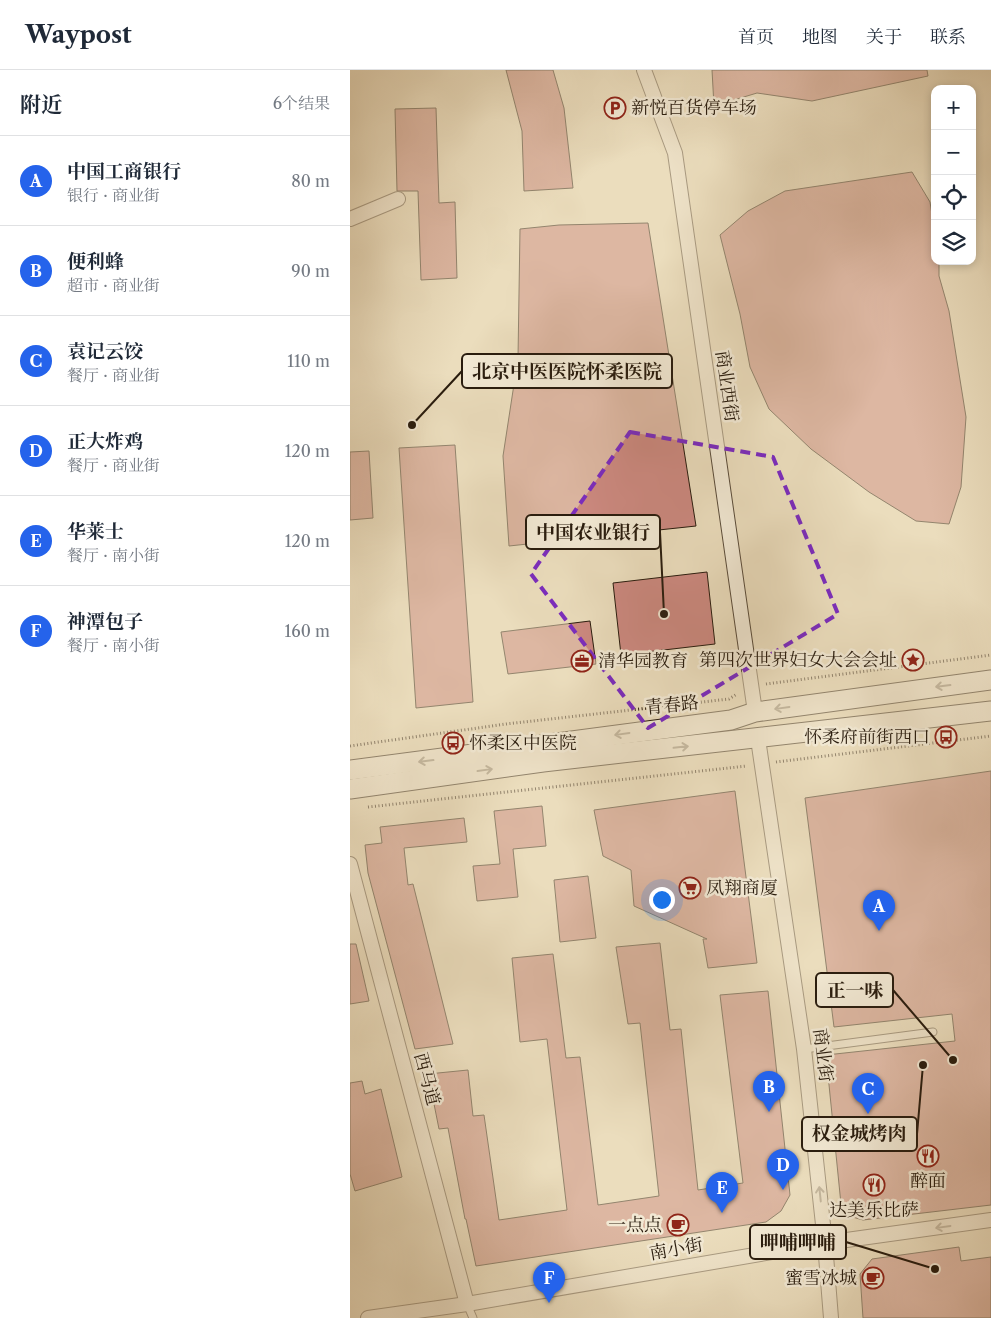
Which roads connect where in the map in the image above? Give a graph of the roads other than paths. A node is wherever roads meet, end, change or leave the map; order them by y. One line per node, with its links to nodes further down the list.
1 (644, 70): 6 (street, 商业西街)
2 (398, 199): 3 (street)
3 (350, 219)
4 (991, 680): 6 (main road, 青春路, one-way to 6)
5 (991, 711): 7 (main road)
6 (755, 712): 8 (main road, 青春路, one-way to 8)
7 (758, 739): 9 (main road, one-way to 7); 12 (street, 商业街)
8 (350, 770)
9 (350, 789)
10 (350, 864): 15 (street, 西马道)
11 (933, 1032): 12 (lane)
12 (804, 1049): 14 (street, 商业街, one-way to 12)
13 (991, 1220): 14 (street, 南小街, one-way to 14)
14 (825, 1243): 15 (street, 南小街); 18 (street, 商业街)
15 (467, 1304): 16 (street, 南小街); 17 (lane)
16 (368, 1318)
17 (473, 1318)
18 (831, 1318)

